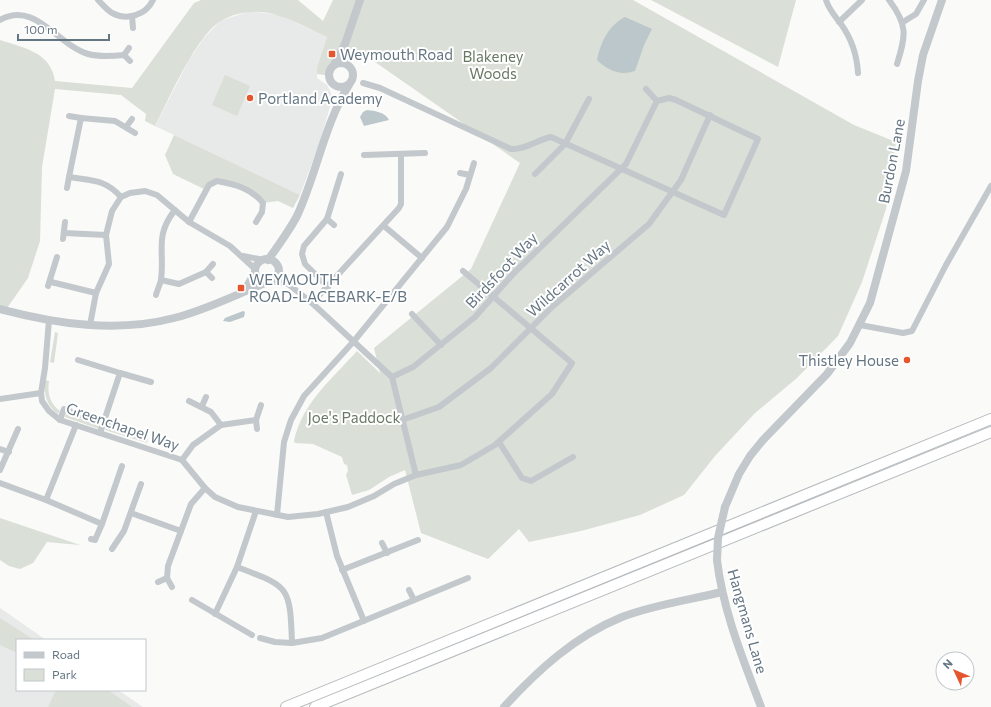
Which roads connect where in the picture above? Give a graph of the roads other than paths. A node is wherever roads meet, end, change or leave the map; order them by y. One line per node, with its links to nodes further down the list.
1 (98, 0): 9 (street)
2 (153, 0): 9 (street)
3 (360, 0): 14 (street)
4 (826, 0): 11 (street)
5 (862, 0): 11 (street)
6 (889, 0): 12 (street)
7 (924, 0): 12 (street)
8 (942, 0): 84 (street, Burdon Lane)
9 (132, 16): 13 (street)
10 (0, 20): 16 (street)
11 (839, 22): 21 (street)
12 (902, 22): 18 (street)
13 (133, 28)
14 (345, 44): 19 (street); 20 (street)
15 (129, 48): 16 (street)
16 (124, 55): 17 (street)
17 (130, 61)
18 (897, 64)
19 (334, 65): 20 (street); 23 (street)
20 (349, 66): 24 (street)
21 (858, 73)
22 (363, 83): 35 (street)
23 (333, 84): 24 (street); 28 (street)
24 (349, 85): 28 (street)
25 (646, 89): 27 (street)
26 (589, 99): 35 (street)
27 (656, 101): 29 (street); 40 (street, Birdsfoot Way)
28 (337, 104): 60 (street)
29 (710, 114): 48 (street, Wildcarrot Way); 48 (street)
30 (69, 116): 31 (street)
31 (81, 118): 33 (street); 45 (street)
32 (132, 119): 33 (street)
33 (126, 127): 34 (street)
34 (135, 133)
35 (565, 144): 40 (street); 43 (street)
36 (426, 153): 37 (street)
37 (401, 154): 38 (street); 58 (street)
38 (364, 155)
39 (474, 163): 44 (street)
40 (619, 169): 48 (street); 78 (street, Birdsfoot Way)
41 (460, 173): 44 (street)
42 (341, 174): 53 (street)
43 (535, 174)
44 (470, 175): 63 (street)
45 (69, 177): 47 (street); 49 (street)
46 (991, 186): 84 (street)
47 (67, 188)
48 (672, 192): 85 (street, Wildcarrot Way)
49 (121, 197): 52 (street); 59 (street)
50 (271, 202): 51 (street)
51 (263, 203): 55 (street); 56 (street)
52 (175, 210): 55 (street); 71 (street)
53 (327, 219): 57 (street); 74 (street)
54 (65, 222): 59 (street)
55 (189, 222): 61 (street)
56 (256, 222)
57 (334, 225)
58 (384, 226): 63 (street); 74 (street)
59 (106, 235): 76 (street)
60 (279, 243): 64 (street); 66 (street)
61 (243, 256): 64 (street); 67 (street)
62 (57, 257): 76 (street)
63 (422, 258): 86 (street)
64 (266, 260): 66 (street); 67 (street)
65 (213, 264): 69 (street)
66 (277, 268): 72 (street); 73 (street)
67 (255, 271): 72 (street); 75 (street)
68 (463, 271): 78 (street)
69 (206, 272): 70 (street); 71 (street)
70 (212, 278)
71 (161, 280): 77 (street)
72 (269, 282): 73 (street); 75 (street)
73 (288, 284): 79 (street)
74 (328, 287): 79 (street)
75 (244, 291): 83 (street)
76 (96, 293): 83 (street)
77 (156, 295)
78 (494, 297): 85 (street); 87 (street, Birdsfoot Way)
79 (312, 303): 86 (street)
80 (2, 311): 82 (street)
81 (412, 314): 87 (street)
82 (49, 320): 83 (street); 92 (street)
83 (90, 325)
84 (860, 325): 142 (street, Hangmans Lane, bridge)
85 (531, 329): 103 (street, Wildcarrot Way); 112 (street, Greenchapel Way)
86 (354, 342): 90 (street); 127 (street)
87 (441, 345): 90 (street, Birdsfoot Way)
88 (78, 360): 89 (street)
89 (120, 373): 91 (street); 104 (street)
90 (392, 377): 103 (street)
91 (151, 382)
92 (41, 392): 94 (street); 101 (street, Greenchapel Way)
93 (206, 397): 97 (street)
94 (0, 398)
95 (189, 401): 97 (street)
96 (261, 405): 102 (street)
97 (202, 406): 106 (street)
98 (70, 411): 101 (street)
99 (80, 415): 104 (street)
100 (991, 419): 150 (highway)
101 (60, 420): 105 (street, Greenchapel Way)
102 (256, 420): 106 (street); 108 (street)
103 (402, 420): 119 (street)
104 (104, 422): 109 (street); 111 (street)
105 (76, 425): 111 (street, Greenchapel Way); 123 (street)
106 (221, 425): 116 (street)
107 (18, 429): 114 (street)
108 (257, 430)
109 (133, 431)
110 (991, 432): 151 (highway)
111 (100, 433): 116 (street, Greenchapel Way)
112 (499, 442): 115 (street); 119 (street, Greenchapel Way)
113 (0, 449): 114 (street)
114 (9, 452): 118 (street)
115 (573, 457)
116 (182, 460): 122 (street, Greenchapel Way)
117 (122, 466): 128 (street)
118 (0, 470)
119 (416, 474): 126 (street, Greenchapel Way)
120 (0, 483): 123 (street)
121 (141, 484): 125 (street)
122 (205, 488): 124 (street, Greenchapel Way); 129 (street)
123 (46, 500): 128 (street)
124 (256, 511): 127 (street, Greenchapel Way); 135 (street)
125 (131, 512): 129 (street); 133 (street)
126 (326, 512): 127 (street, Greenchapel Way); 136 (street)
127 (277, 515)
128 (102, 524): 130 (street)
129 (181, 531): 137 (street)
130 (92, 539)
131 (418, 540): 134 (street)
132 (382, 543): 134 (street)
133 (112, 549)
134 (387, 553): 136 (street)
135 (237, 567): 145 (street); 149 (street)
136 (342, 570): 146 (street)
137 (167, 578): 139 (street); 140 (street)
138 (468, 578): 144 (street)
139 (158, 582)
140 (172, 587)
141 (409, 590): 144 (street)
142 (722, 592): 152 (street); 153 (street, Hangmans Lane)
143 (192, 600): 145 (street)
144 (414, 600): 146 (street)
145 (215, 614): 147 (street)
146 (364, 621): 149 (street)
147 (252, 635)
148 (260, 638): 149 (street)
149 (292, 643)
150 (286, 707)
151 (315, 707)
152 (504, 707)
153 (761, 707)

